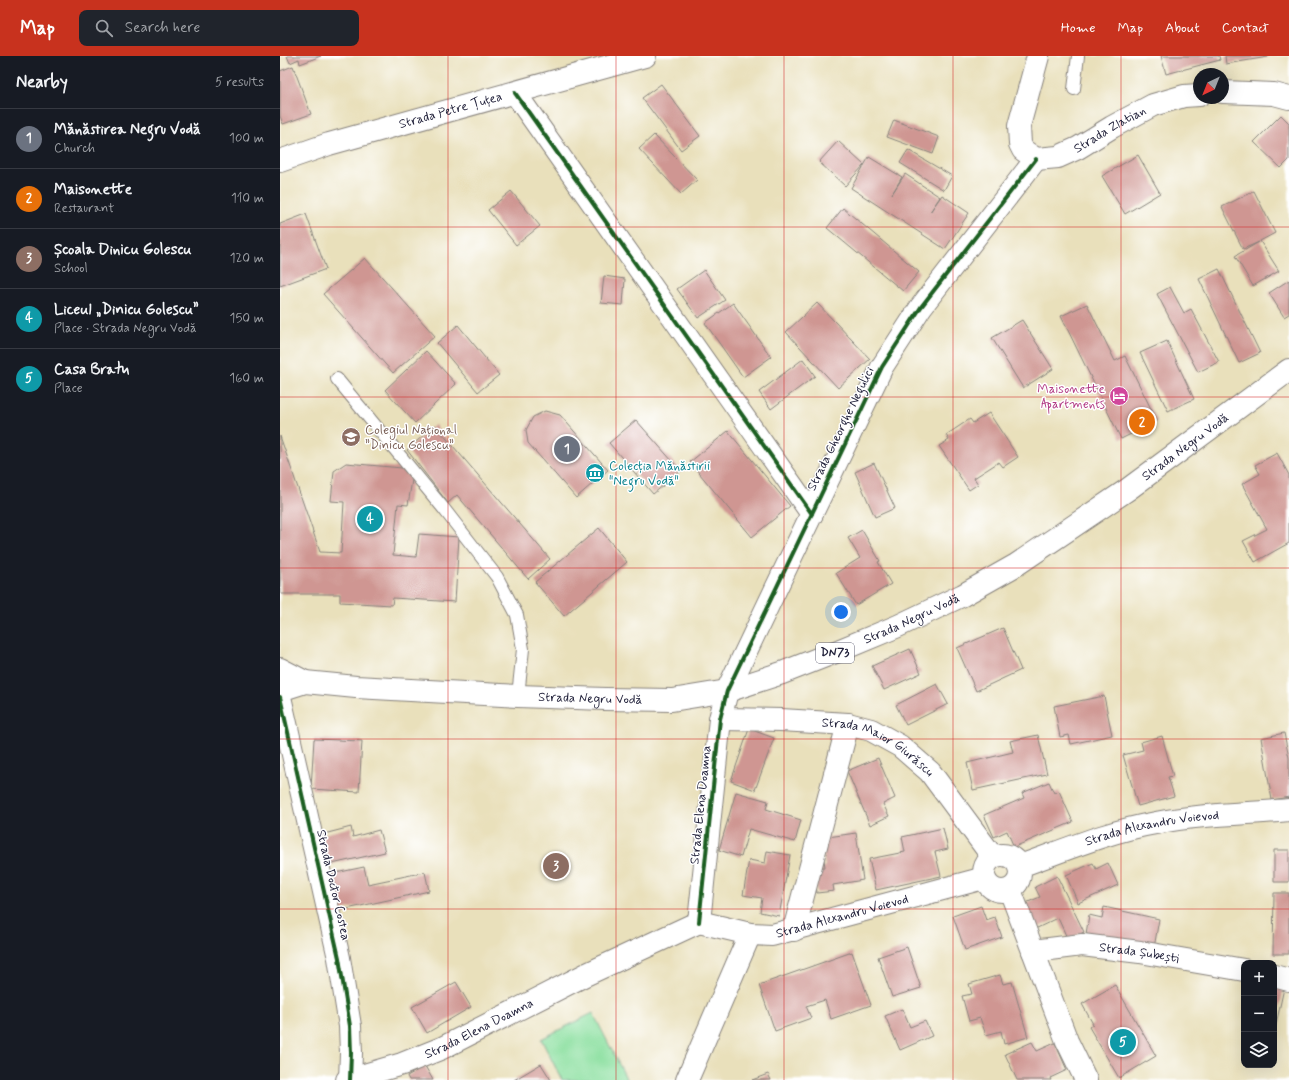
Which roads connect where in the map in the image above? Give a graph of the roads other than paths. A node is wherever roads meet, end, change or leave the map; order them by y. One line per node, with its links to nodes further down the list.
1 (645, 56): 6 (street, Strada Petre Țuțea)
2 (1038, 56): 9 (street)
3 (1078, 56): 4 (lane)
4 (1074, 89)
5 (1229, 92): 8 (street)
6 (516, 93): 10 (street, Strada Petre Țuțea); 13 (street)
7 (1193, 95): 9 (street, Strada Zlatian)
8 (1289, 98)
9 (1030, 154): 13 (street, Strada Gheorghe Negulici)
10 (280, 160)
11 (1289, 370): 17 (street, Strada Negru Vodă / DN73)
12 (337, 379): 18 (lane)
13 (812, 514): 17 (street, Strada Gheorghe Negulici)
14 (280, 669): 15 (street, Strada Negru Vodă / DN73)
15 (305, 682): 16 (street, Strada Negru Vodă / DN73); 18 (street, Strada Negru Vodă / DN73)
16 (280, 690)
17 (727, 691): 18 (street, Strada Negru Vodă / DN73); 20 (street, Strada Elena Doamna)
18 (518, 696)
19 (280, 697): 34 (street, Strada Doctor Costea)
20 (720, 720): 21 (street, Strada Maior Giurăscu); 27 (street, Strada Elena Doamna)
21 (848, 724): 23 (street, Strada Maior Giurăscu); 28 (street)
22 (1289, 810): 24 (street, Strada Alexandru Voievod)
23 (992, 856): 24 (street); 25 (street)
24 (1020, 866): 26 (street)
25 (984, 878): 26 (street); 28 (street, Strada Alexandru Voievod)
26 (1010, 890): 30 (street)
27 (699, 922): 29 (street, Strada Alexandru Voievod); 34 (street, Strada Elena Doamna)
28 (794, 930): 29 (street, Strada Alexandru Voievod)
29 (750, 934): 35 (street)
30 (1033, 951): 31 (street, Strada Șubești); 36 (street)
31 (1241, 969)
32 (1277, 977): 33 (street)
33 (1289, 980)
34 (349, 1080)
35 (686, 1080)
36 (1086, 1080)

